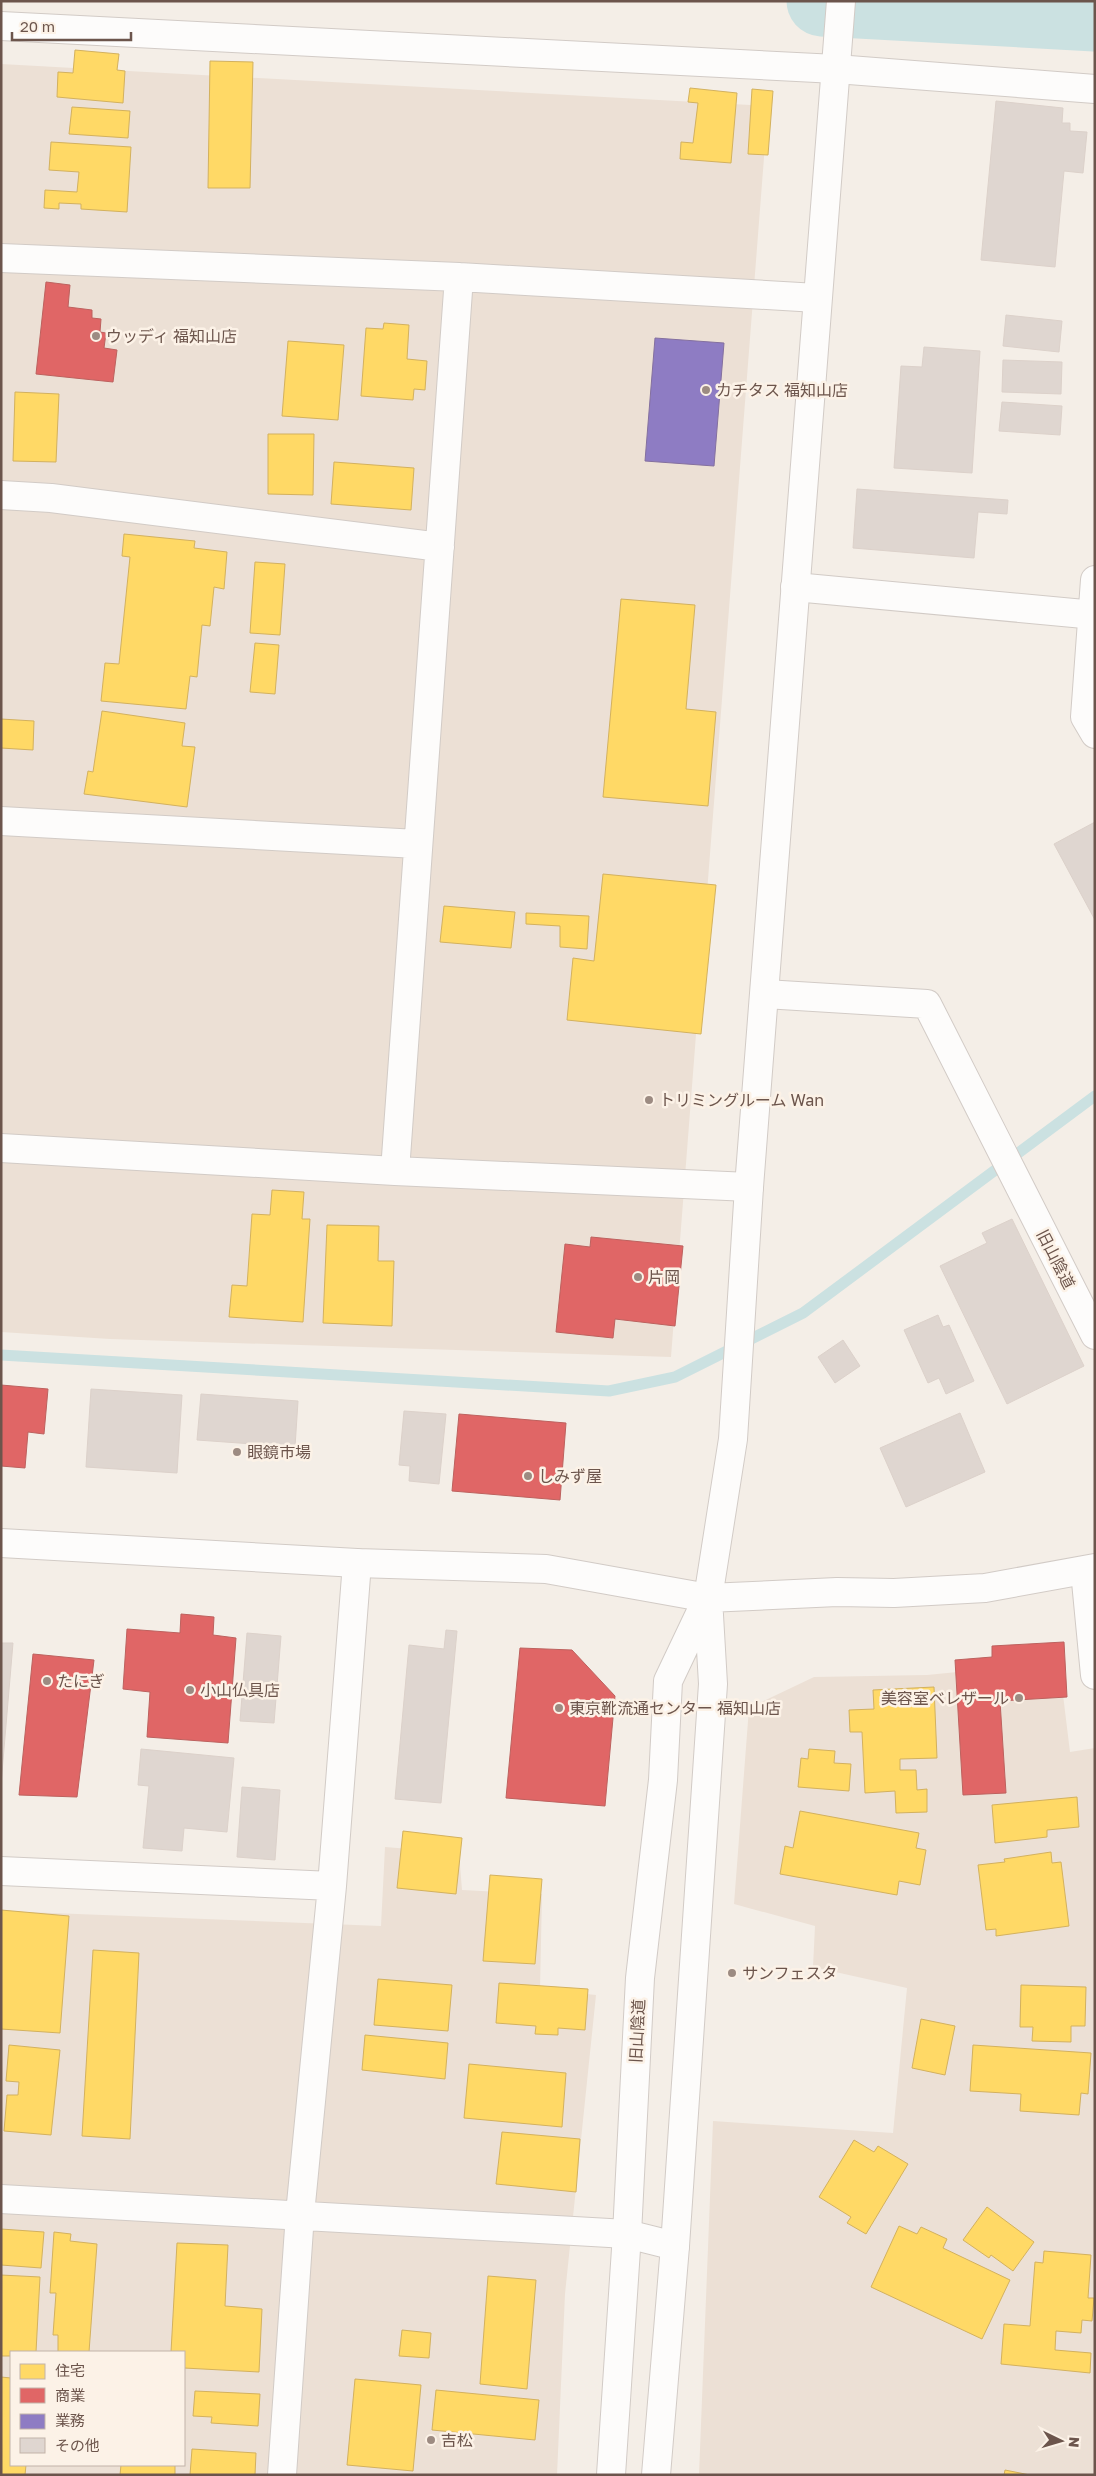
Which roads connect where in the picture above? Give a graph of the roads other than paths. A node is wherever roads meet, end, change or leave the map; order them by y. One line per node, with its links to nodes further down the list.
1 (841, 1): 3 (street)
2 (1, 26): 3 (street)
3 (836, 69): 4 (street); 7 (street)
4 (1095, 89)
5 (1, 258): 6 (street)
6 (459, 277): 7 (street); 9 (street)
7 (817, 298): 11 (street)
8 (1, 495): 9 (street)
9 (440, 547): 15 (street)
10 (1095, 580): 12 (street)
11 (795, 587): 12 (street); 16 (street)
12 (1093, 615): 13 (street)
13 (1095, 734)
14 (1, 821): 15 (street)
15 (418, 844): 18 (street)
16 (765, 994): 19 (street); 20 (street, 旧山陰道)
17 (1, 1148): 18 (street)
18 (395, 1170): 19 (street)
19 (749, 1187): 24 (street)
20 (1095, 1335)
21 (1, 1543): 22 (street)
22 (357, 1563): 24 (street); 27 (street)
23 (1090, 1570): 24 (street); 25 (street)
24 (708, 1598): 30 (street, 旧山陰道); 31 (street)
25 (1095, 1675)
26 (1, 1871): 27 (street)
27 (332, 1886): 29 (street)
28 (1, 2199): 29 (street)
29 (300, 2214): 30 (street); 32 (street)
30 (628, 2234): 31 (street); 33 (street, 旧山陰道)
31 (675, 2246): 34 (street)
32 (282, 2475)
33 (611, 2475)
34 (656, 2475)

